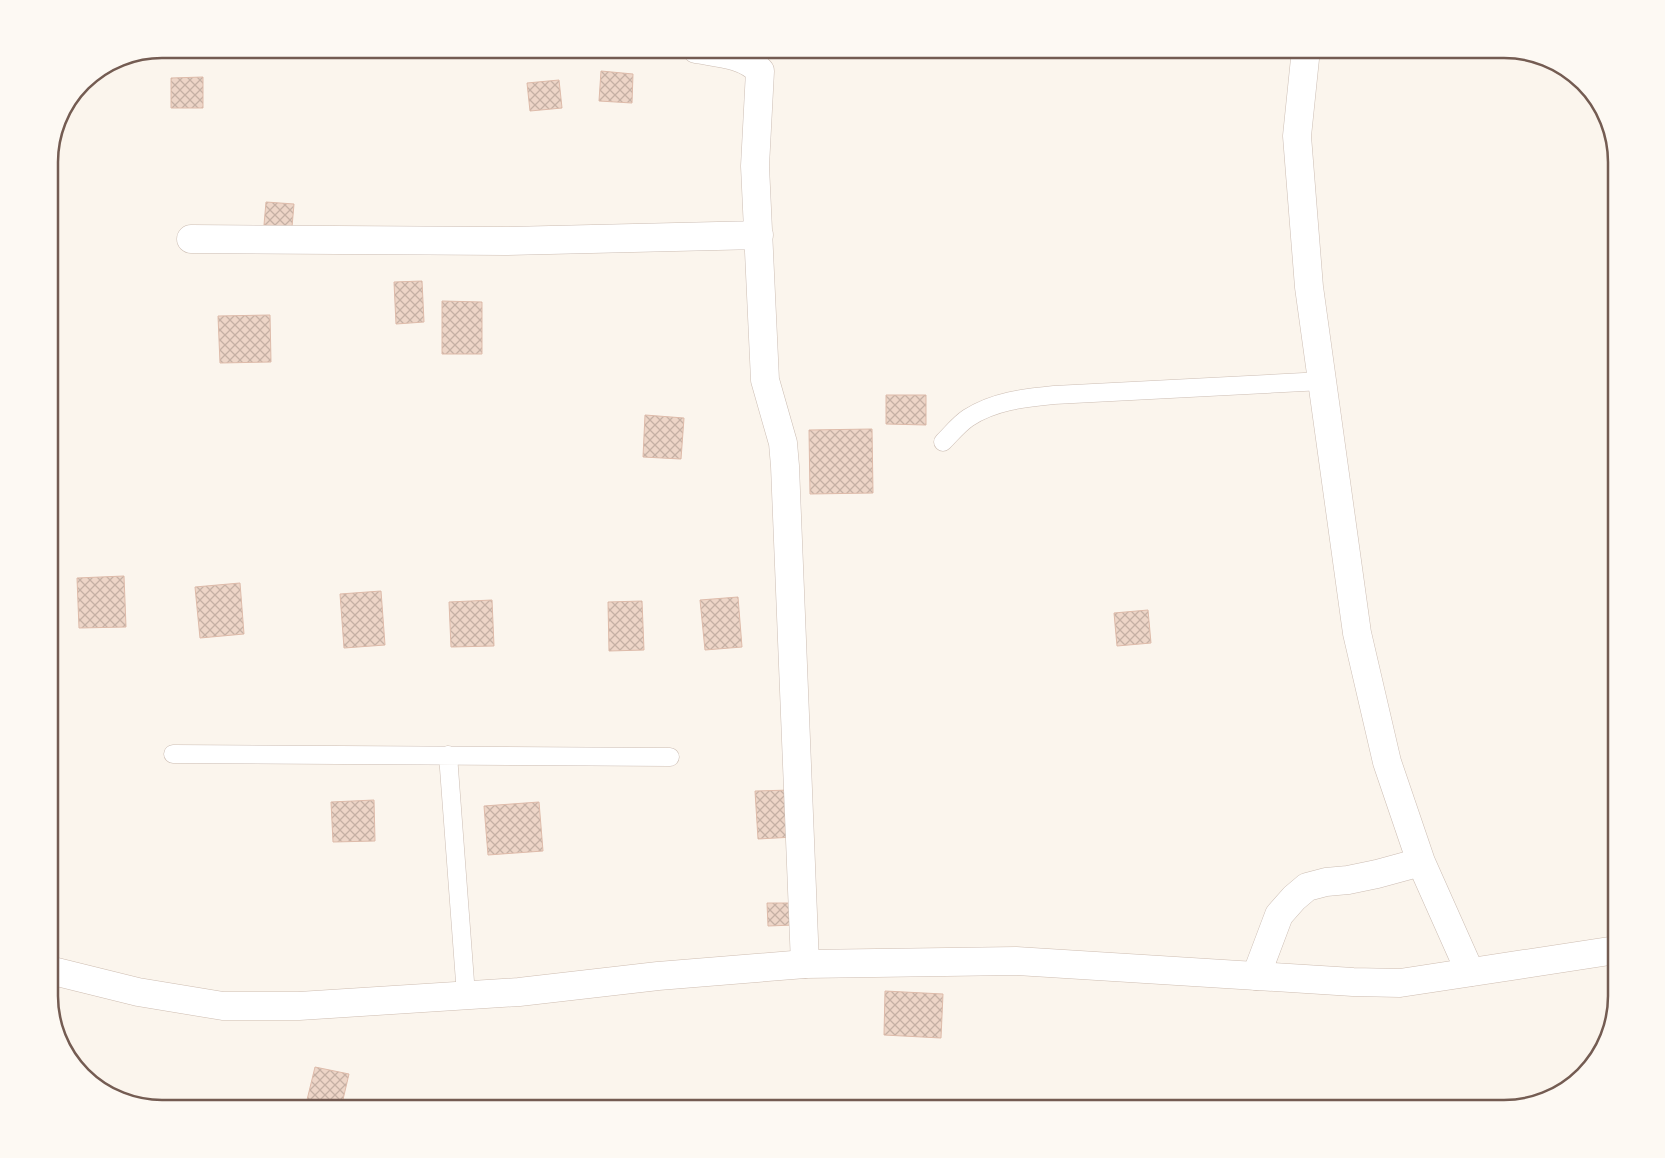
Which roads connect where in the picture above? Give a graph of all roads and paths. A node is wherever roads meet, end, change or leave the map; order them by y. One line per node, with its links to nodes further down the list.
1 (743, 58): 3 (street)
2 (1305, 58): 5 (street)
3 (758, 235): 4 (street); 12 (street)
4 (190, 239)
5 (1323, 381): 6 (lane); 10 (street)
6 (943, 442)
7 (172, 754): 8 (lane)
8 (448, 755): 9 (lane); 16 (lane)
9 (670, 757)
10 (1421, 862): 14 (street); 15 (street)
11 (1608, 951): 14 (street)
12 (805, 964): 15 (street); 16 (street)
13 (58, 972): 16 (street)
14 (1470, 972): 15 (street)
15 (1256, 976)
16 (466, 995)

